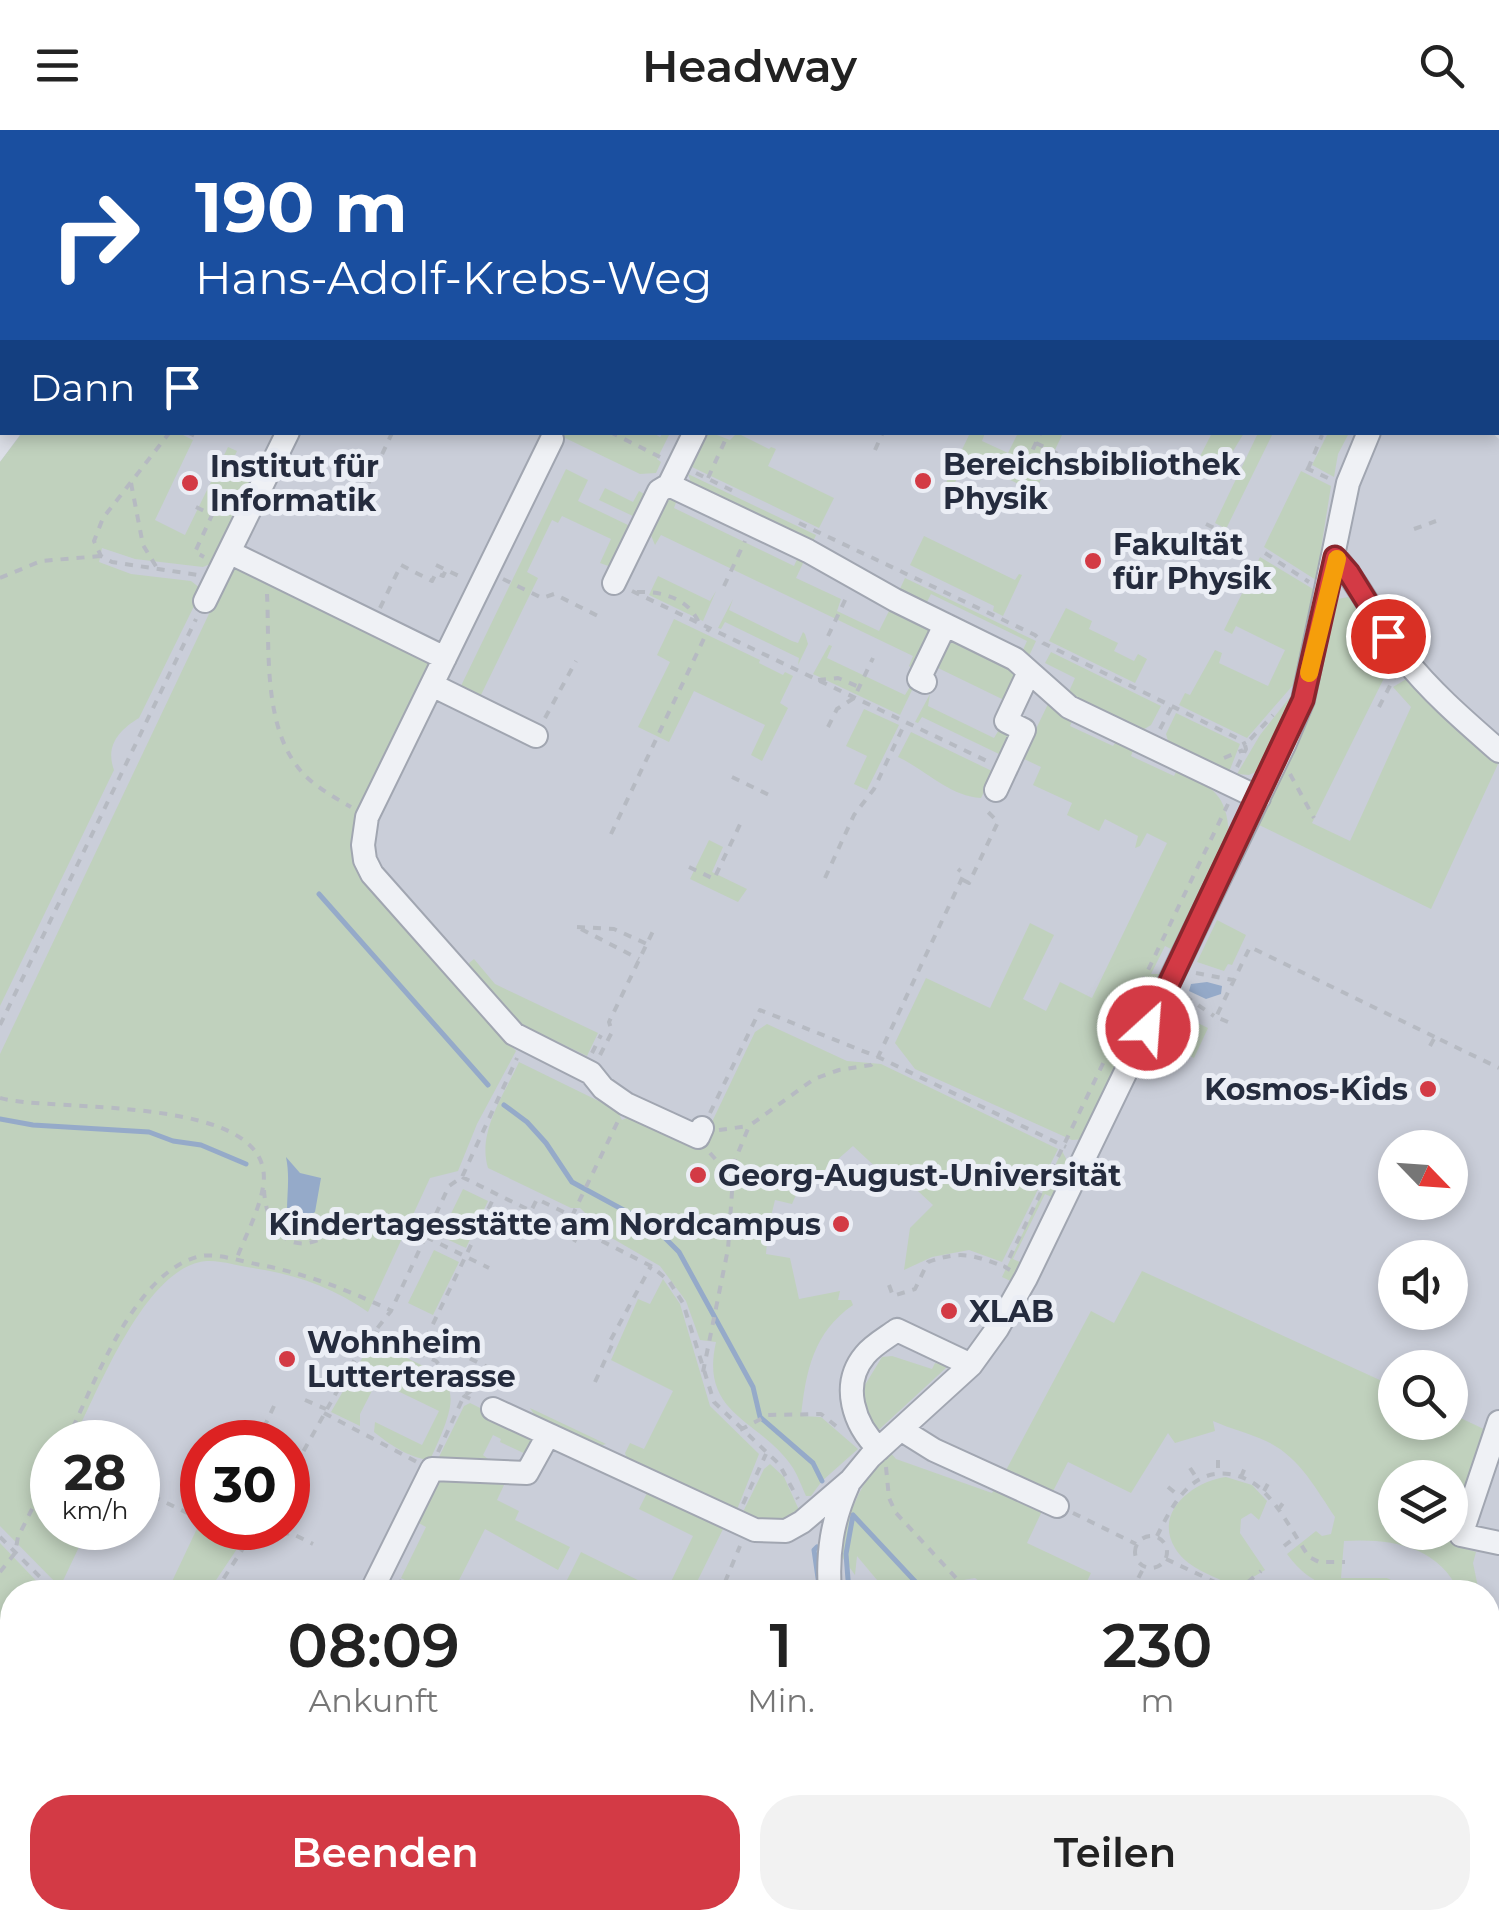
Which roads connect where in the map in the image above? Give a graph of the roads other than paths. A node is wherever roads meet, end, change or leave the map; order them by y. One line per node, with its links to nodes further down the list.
1 (287, 435): 6 (street)
2 (694, 435): 5 (street)
3 (1369, 435): 7 (street)
4 (552, 439): 11 (street)
5 (674, 475): 8 (street); 10 (street)
6 (229, 552): 9 (street); 11 (street)
7 (1335, 557): 16 (street); 18 (street)
8 (624, 588)
9 (210, 590)
10 (945, 626): 12 (street); 13 (street)
11 (446, 658): 14 (street)
12 (1029, 672): 17 (street); 18 (street)
13 (924, 682)
14 (432, 685): 15 (street); 19 (street)
15 (536, 736)
16 (1499, 751)
17 (996, 790)
18 (1259, 798): 20 (street)
19 (700, 1133)
20 (971, 1364): 24 (street); 24 (street)
21 (493, 1409): 23 (street)
22 (1499, 1422): 27 (street)
23 (548, 1435): 25 (street); 28 (street)
24 (889, 1440): 25 (street); 26 (street)
25 (851, 1480): 29 (street)
26 (1057, 1506)
27 (1499, 1543)
28 (377, 1580)
29 (829, 1580)

